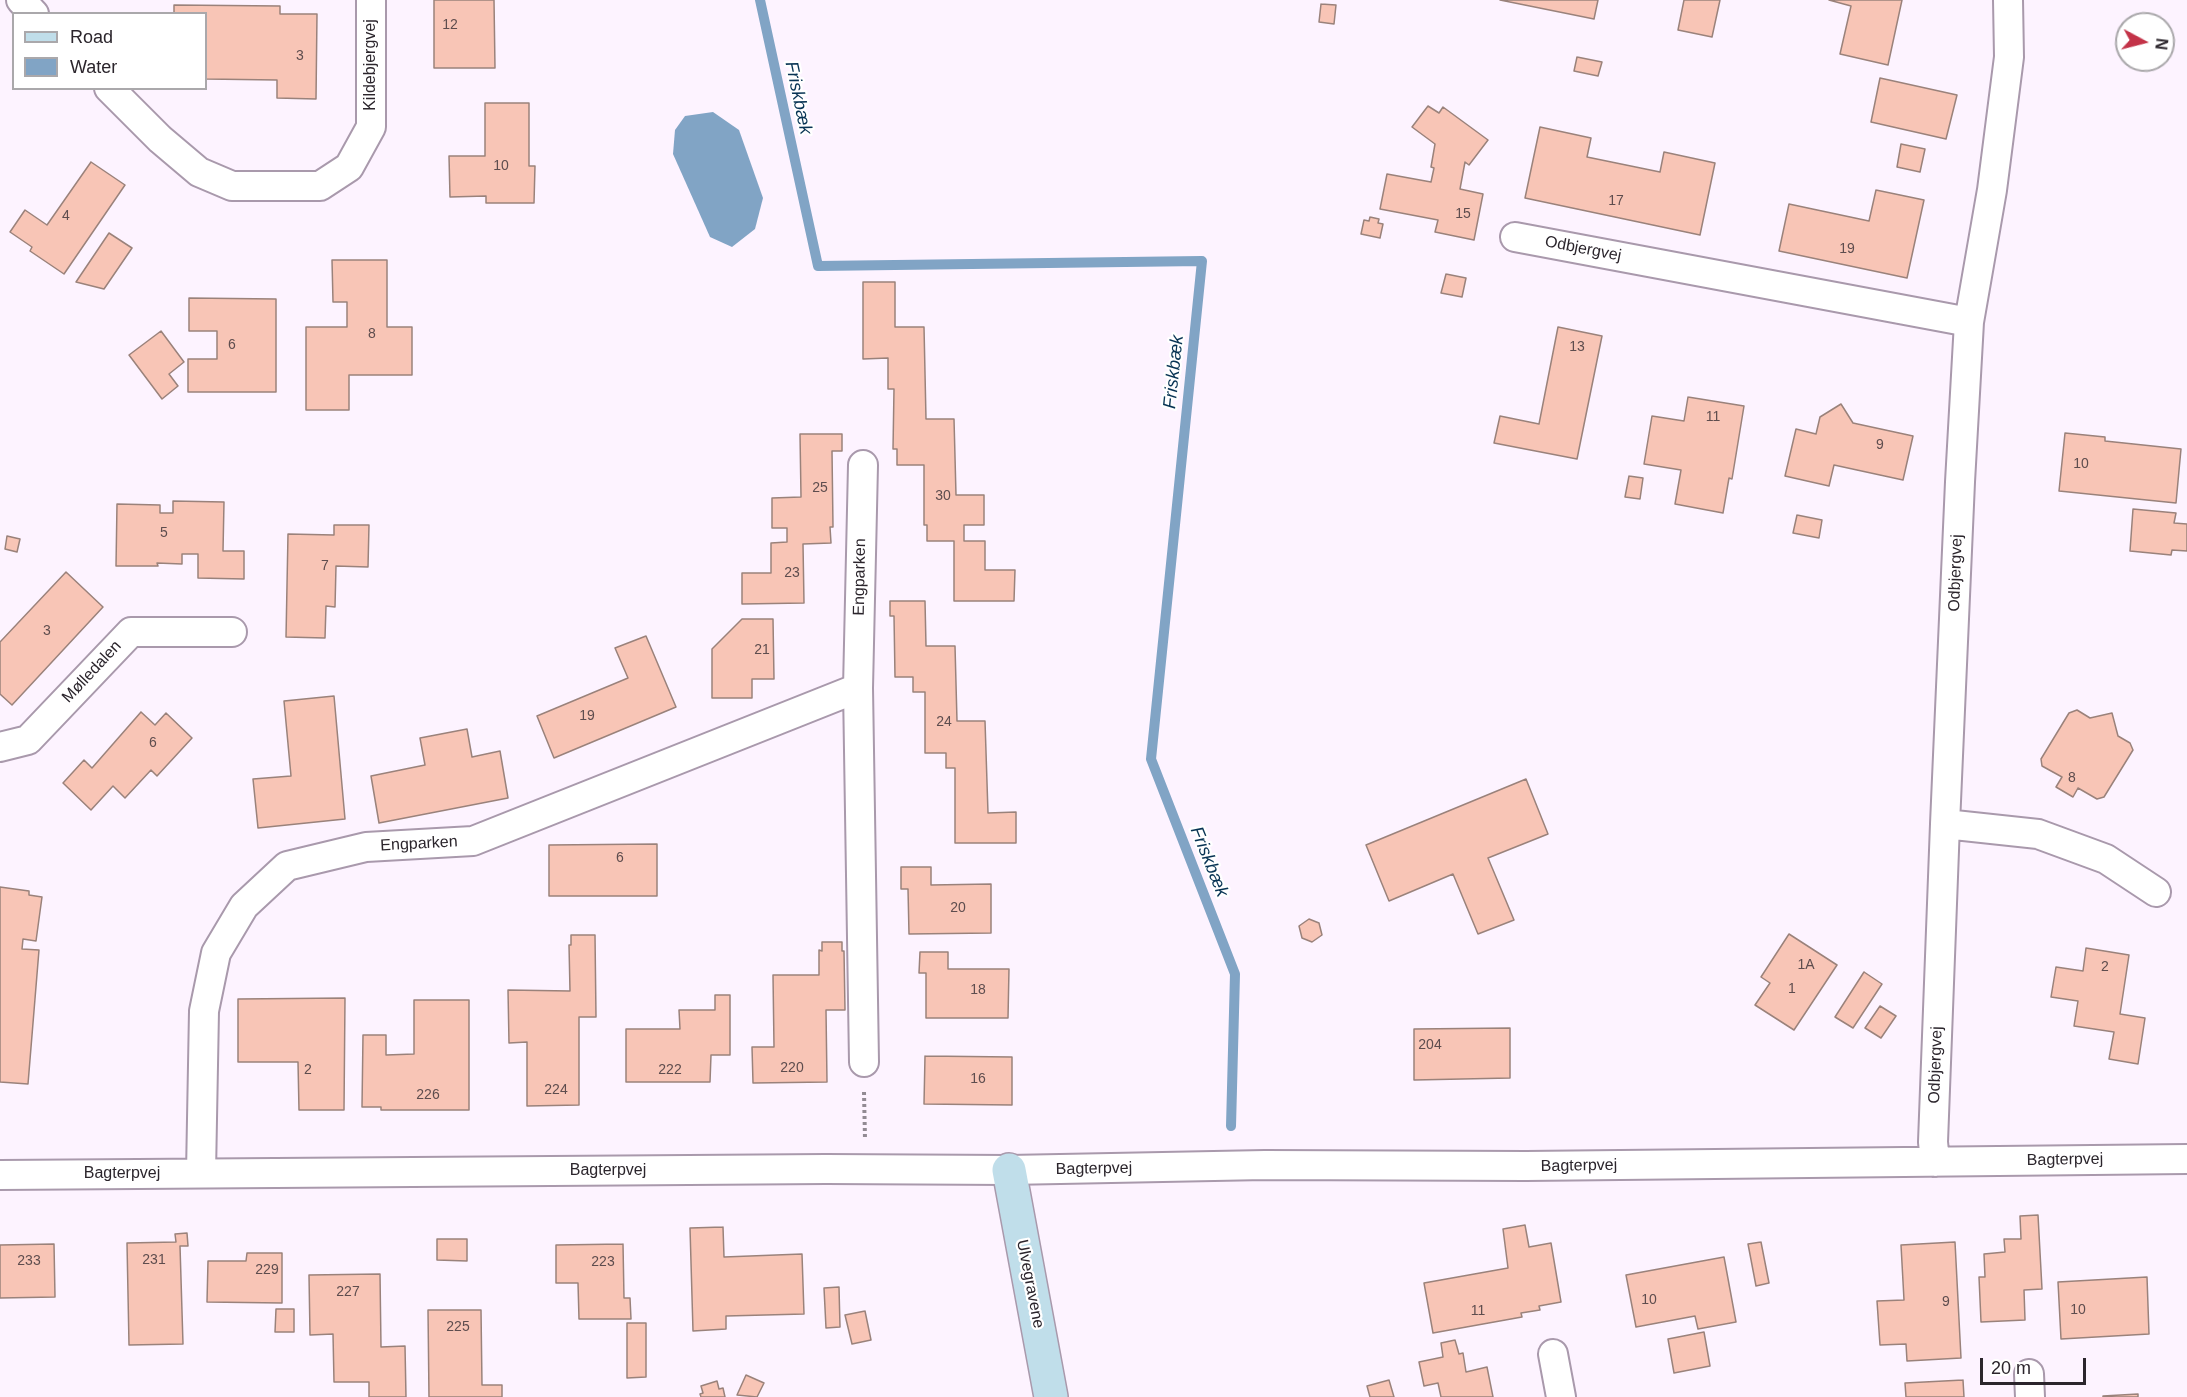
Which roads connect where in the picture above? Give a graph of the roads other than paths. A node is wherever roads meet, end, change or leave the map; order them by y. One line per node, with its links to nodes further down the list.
1 (21, 0): 4 (street)
2 (371, 0): 5 (street, Kildebjergvej)
3 (2008, 0): 7 (street, Odbjergvej)
4 (32, 12)
5 (111, 90)
6 (1515, 237): 7 (street, Odbjergvej)
7 (1969, 322): 12 (street, Odbjergvej)
8 (863, 465): 10 (street, Engparken)
9 (232, 632): 11 (street, Mølledalen)
10 (858, 688): 14 (street, Engparken); 18 (street, Engparken)
11 (0, 747)
12 (1945, 824): 13 (street); 16 (street, Odbjergvej)
13 (2156, 892)
14 (864, 1062)
15 (2187, 1159): 16 (street, Bagterpvej)
16 (1935, 1162): 17 (street, Bagterpvej)
17 (1009, 1170): 18 (street, Bagterpvej); 21 (street, Ulvegravene)
18 (201, 1173): 19 (street, Bagterpvej)
19 (0, 1174)
20 (1553, 1354): 22 (street)
21 (1051, 1397)
22 (1561, 1397)

